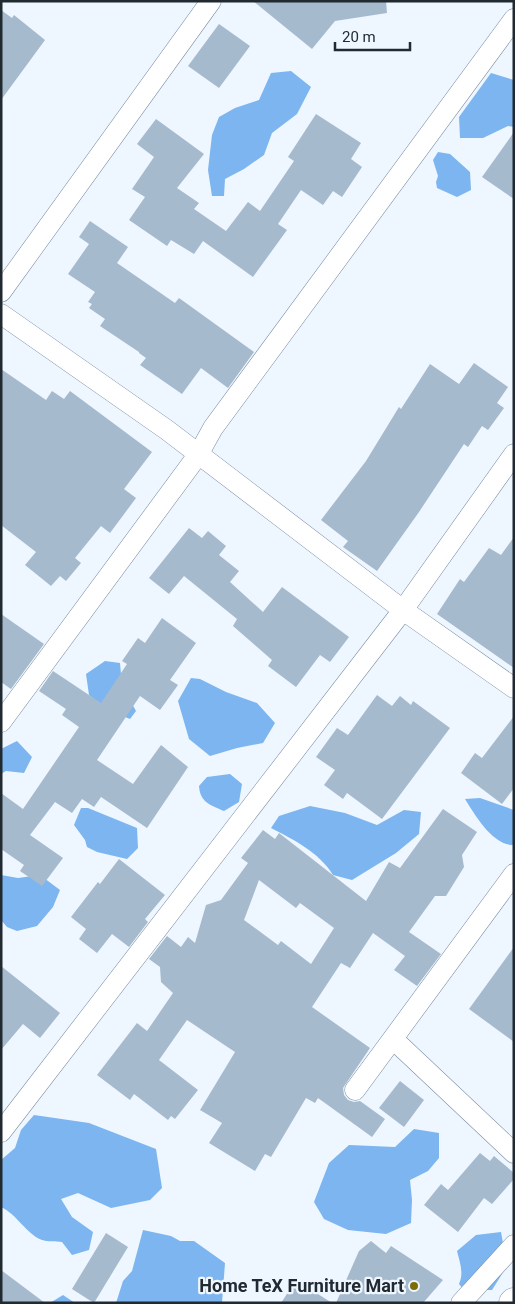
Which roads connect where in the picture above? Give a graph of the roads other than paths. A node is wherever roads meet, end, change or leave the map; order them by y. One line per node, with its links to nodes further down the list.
1 (210, 1): 3 (street)
2 (514, 19): 6 (street)
3 (1, 292)
4 (1, 314): 6 (street)
5 (514, 454): 7 (street)
6 (198, 455): 7 (street); 9 (street)
7 (403, 610): 8 (street); 13 (street)
8 (514, 688)
9 (1, 722)
10 (514, 874): 11 (street)
11 (393, 1039): 12 (street); 14 (street)
12 (355, 1090)
13 (1, 1132)
14 (514, 1153)
15 (514, 1245): 16 (street)
16 (461, 1303)

